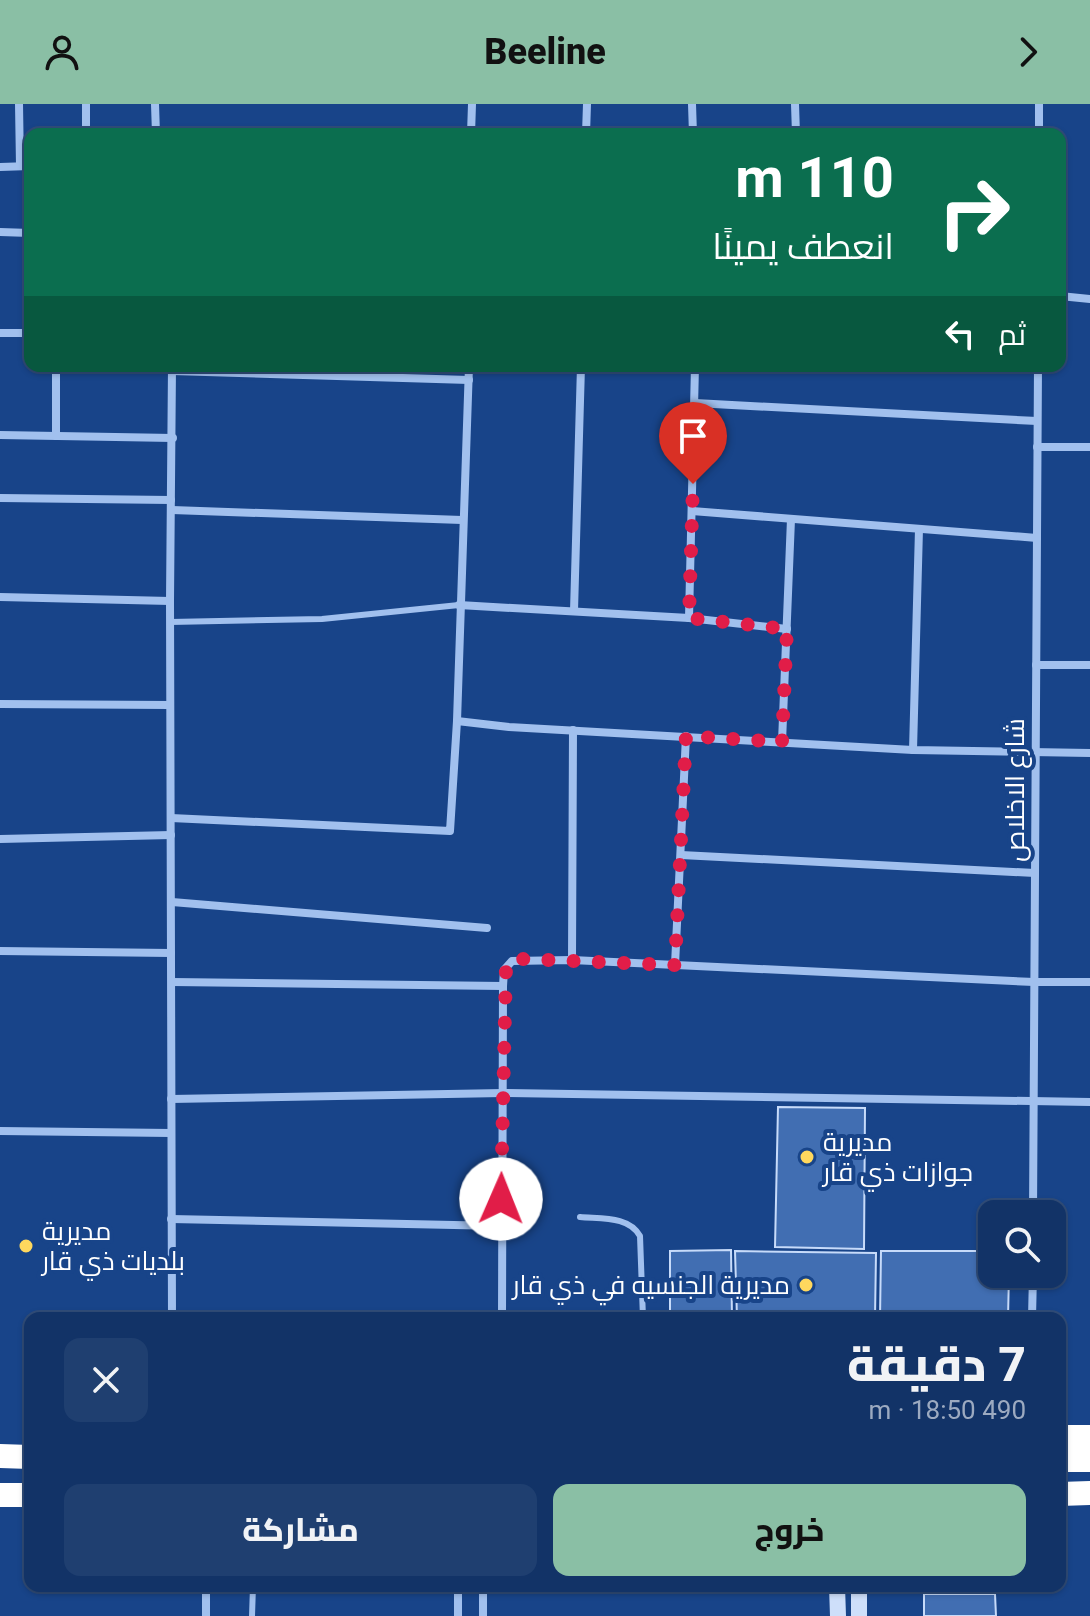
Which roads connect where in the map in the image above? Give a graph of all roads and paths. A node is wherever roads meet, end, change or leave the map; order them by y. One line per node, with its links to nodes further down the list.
1 (19, 104): 16 (street)
2 (86, 104): 9 (street)
3 (155, 104): 10 (street)
4 (472, 104): 11 (street)
5 (587, 104): 12 (street)
6 (692, 104): 13 (street)
7 (795, 104): 14 (street)
8 (1039, 104): 15 (street)
9 (86, 128)
10 (156, 128)
11 (471, 128)
12 (586, 128)
13 (693, 128)
14 (796, 128)
15 (1039, 128)
16 (24, 156)
17 (24, 166): 18 (street)
18 (0, 167)
19 (0, 232): 20 (street)
20 (24, 233)
21 (1066, 297): 22 (street)
22 (1090, 299)
23 (0, 333): 24 (street)
24 (24, 333)
25 (56, 372): 36 (street)
26 (172, 372): 37 (street)
27 (271, 372): 32 (street)
28 (469, 372): 32 (street)
29 (581, 372): 50 (street)
30 (695, 372): 33 (street)
31 (1038, 372): 34 (street, شارع الاخلاص)
32 (469, 380): 44 (street)
33 (695, 403): 34 (street); 42 (street)
34 (1037, 421): 38 (street, شارع الاخلاص)
35 (0, 435): 36 (street)
36 (56, 436): 37 (street)
37 (173, 438): 41 (street)
38 (1037, 447): 39 (street); 46 (street, شارع الاخلاص)
39 (1090, 447)
40 (0, 498): 41 (street)
41 (172, 505): 44 (street); 48 (street)
42 (692, 511): 43 (street); 51 (street)
43 (791, 519): 45 (street); 53 (street)
44 (462, 520): 49 (street)
45 (919, 529): 46 (street); 62 (street)
46 (1037, 538): 54 (street, شارع الاخلاص)
47 (0, 597): 48 (street)
48 (170, 601): 52 (street)
49 (459, 605): 50 (street); 52 (lane); 58 (street)
50 (574, 611): 51 (street)
51 (689, 618): 53 (street)
52 (170, 622): 57 (street)
53 (787, 629): 61 (street)
54 (1036, 665): 55 (street); 63 (street, شارع الاخلاص)
55 (1090, 665)
56 (0, 704): 57 (street)
57 (170, 705): 65 (street)
58 (457, 721): 59 (street); 65 (street)
59 (573, 730): 60 (street); 74 (street)
60 (686, 736): 61 (street); 68 (street)
61 (782, 742): 62 (street)
62 (913, 750): 63 (street)
63 (1036, 751): 64 (street); 69 (street, شارع الاخلاص)
64 (1090, 753)
65 (171, 818): 66 (street)
66 (171, 835): 67 (street); 70 (street)
67 (0, 839)
68 (681, 855): 69 (street); 75 (street)
69 (1035, 873): 77 (street, شارع الاخلاص)
70 (172, 902): 71 (street); 73 (street)
71 (487, 928)
72 (0, 951): 73 (street)
73 (171, 953): 76 (street)
74 (572, 960): 75 (street); 79 (street)
75 (675, 965): 77 (street)
76 (172, 982): 79 (street); 81 (street)
77 (1034, 982): 78 (street); 82 (street, شارع الاخلاص)
78 (1090, 982)
79 (503, 986): 80 (street)
80 (503, 1093): 81 (street); 82 (street); 89 (street)
81 (171, 1099): 85 (street)
82 (1034, 1102): 83 (street); 86 (street, شارع الاخلاص)
83 (1090, 1102)
84 (0, 1131): 85 (street)
85 (171, 1133): 88 (street)
86 (1033, 1200)
87 (580, 1217): 93 (lane)
88 (171, 1219): 89 (street); 91 (street)
89 (501, 1226): 92 (street)
90 (1033, 1288): 94 (street)
91 (172, 1312)
92 (502, 1312)
93 (643, 1312)
94 (1032, 1312)
95 (1066, 1437): 96 (highway)
96 (1090, 1437)
97 (0, 1456): 98 (highway)
98 (24, 1457)
99 (1066, 1460): 100 (highway)
100 (1090, 1460)
101 (1066, 1477): 102 (highway)
102 (1090, 1477)
103 (1090, 1493): 104 (highway)
104 (1066, 1494)
105 (0, 1495): 106 (highway)
106 (24, 1495)
107 (206, 1592): 113 (street)
108 (253, 1592): 114 (lane)
109 (458, 1592): 115 (street)
110 (483, 1592): 116 (street)
111 (837, 1592): 117 (street)
112 (859, 1592): 118 (street)
113 (206, 1616)
114 (252, 1616)
115 (458, 1616)
116 (483, 1616)
117 (838, 1616)
118 (859, 1616)

